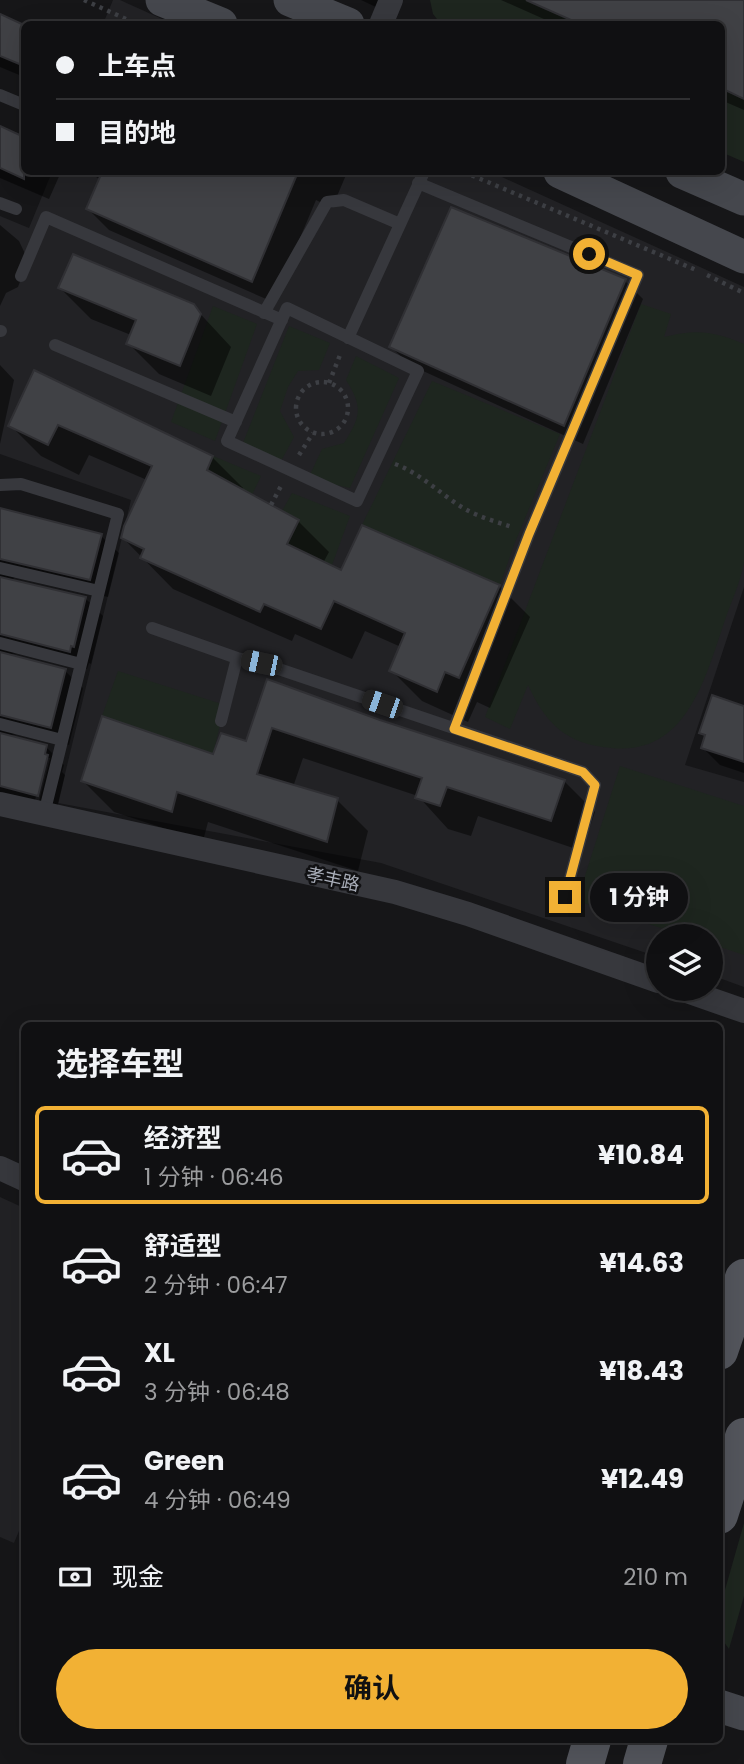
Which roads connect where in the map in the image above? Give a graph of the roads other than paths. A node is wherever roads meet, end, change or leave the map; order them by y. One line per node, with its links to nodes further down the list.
1 (162, 0): 4 (main road)
2 (290, 0): 5 (main road)
3 (391, 0): 6 (street)
4 (214, 21)
5 (341, 21)
6 (382, 21)
7 (0, 95): 8 (lane)
8 (21, 104)
9 (566, 175): 16 (main road)
10 (689, 175): 12 (main road)
11 (421, 177): 15 (lane); 32 (lane)
12 (744, 199)
13 (0, 203): 14 (lane)
14 (16, 209)
15 (400, 224): 18 (lane); 20 (lane)
16 (744, 257)
17 (21, 276): 18 (lane)
18 (264, 313): 19 (lane)
19 (282, 320): 20 (lane); 22 (lane)
20 (348, 338): 22 (lane)
21 (55, 345): 22 (lane)
22 (236, 422)
23 (0, 485): 25 (lane)
24 (0, 568): 25 (lane)
25 (99, 592): 29 (lane)
26 (152, 628): 28 (lane)
27 (0, 643): 29 (lane)
28 (237, 658): 30 (lane); 32 (lane)
29 (81, 664): 33 (lane)
30 (221, 721)
31 (0, 724): 33 (lane)
32 (454, 729): 36 (lane)
33 (62, 740): 35 (lane)
34 (0, 804): 35 (street, 孝丰路)
35 (44, 814): 37 (street, 孝丰路)
36 (565, 897)
37 (646, 977)
38 (715, 1001): 39 (street)
39 (744, 1011)
40 (0, 1168): 41 (street)
41 (21, 1178)
42 (744, 1278): 43 (main road)
43 (723, 1339)
44 (744, 1437): 45 (main road)
45 (723, 1503)
46 (591, 1743): 48 (main road)
47 (648, 1743): 49 (main road)
48 (585, 1764)
49 (642, 1764)

